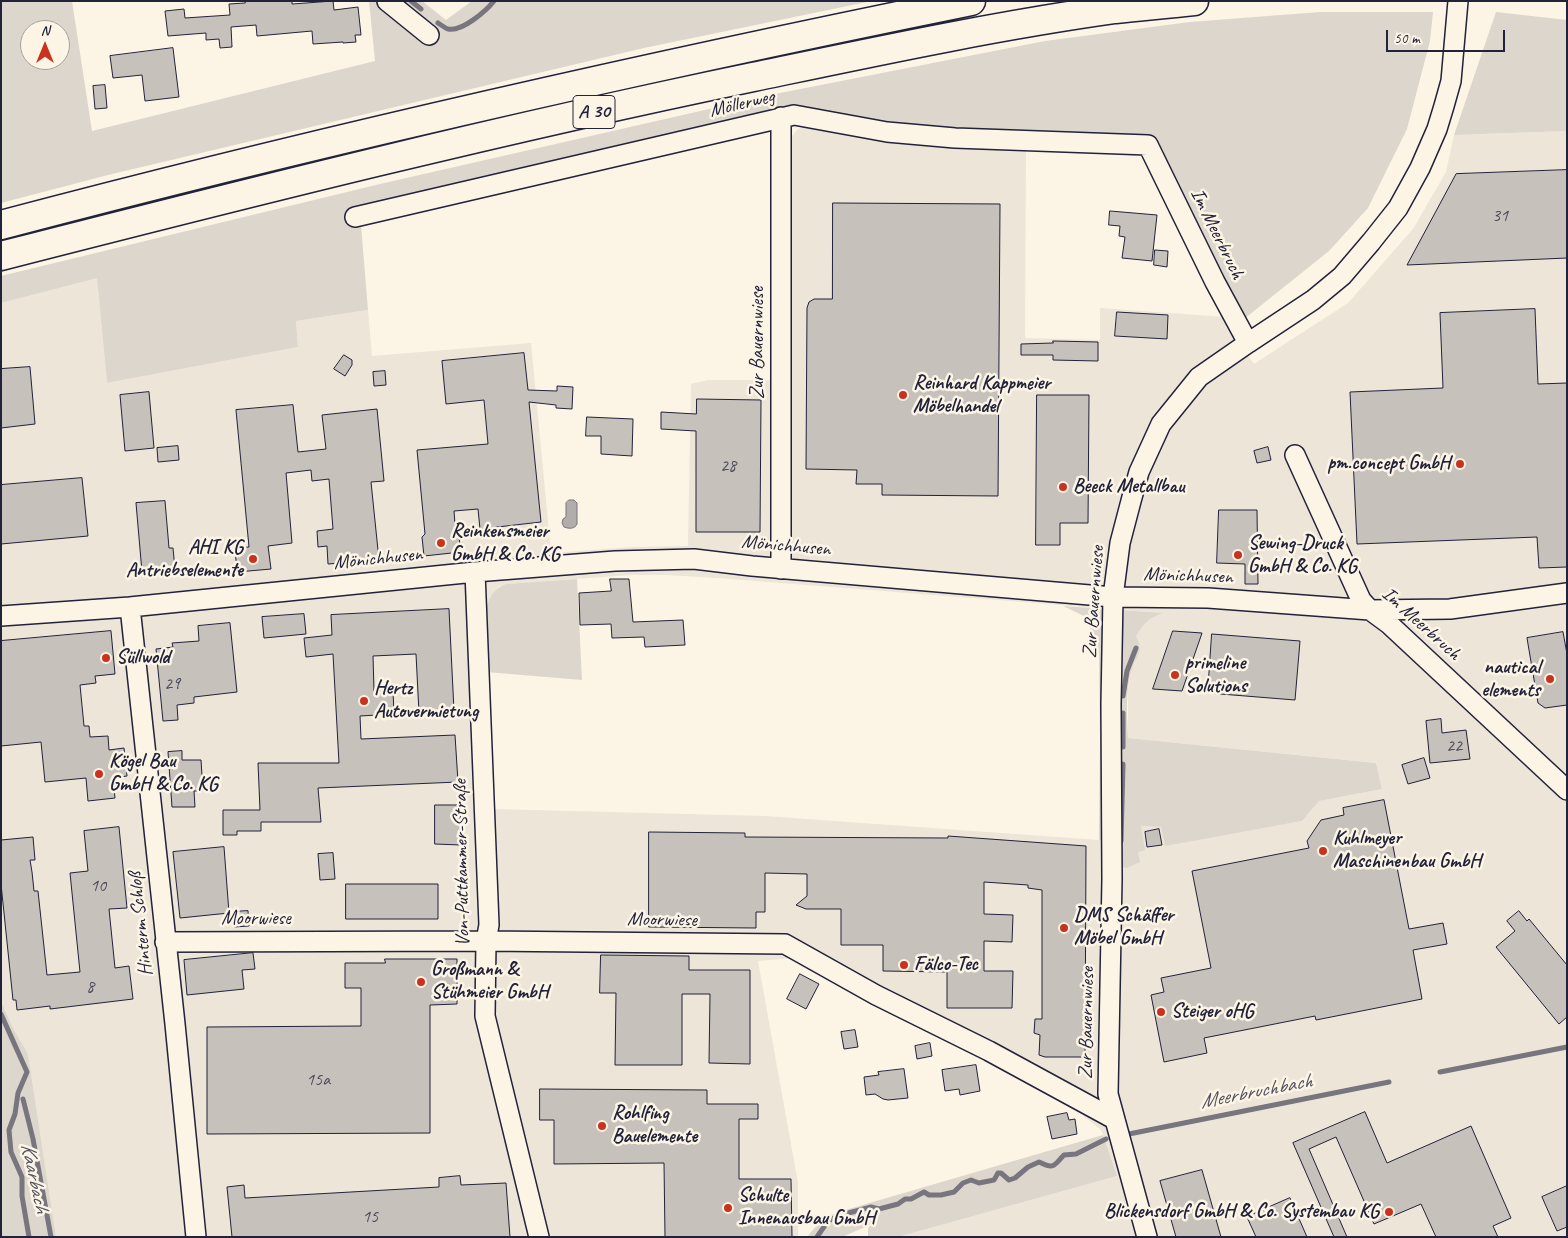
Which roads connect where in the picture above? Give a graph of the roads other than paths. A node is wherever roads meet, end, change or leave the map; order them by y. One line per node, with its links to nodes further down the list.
1 (387, 1): 5 (street)
2 (971, 1): 9 (highway, A 30)
3 (1194, 1): 10 (highway, A 30)
4 (1458, 1): 11 (street, Zur Bauernwiese)
5 (430, 35)
6 (781, 117): 7 (street, Möllerweg); 8 (street, Möllerweg); 13 (street, Zur Bauernwiese)
7 (1148, 145): 11 (street, Im Meerbruch)
8 (355, 217)
9 (1, 225)
10 (1, 256)
11 (1248, 343): 16 (street, Zur Bauernwiese)
12 (1296, 455): 18 (street, Im Meerbruch)
13 (782, 569): 14 (street, Mönichhusen); 16 (street, Mönichhusen)
14 (474, 572): 17 (street, Mönichhusen); 21 (street, Von-Puttkammer-Straße)
15 (1567, 593): 18 (street, Mönichhusen)
16 (1113, 597): 18 (street, Mönichhusen); 23 (street, Zur Bauernwiese)
17 (130, 607): 19 (street, Mönichhusen); 22 (street, Hinterm Schloß)
18 (1370, 610): 20 (street, Im Meerbruch)
19 (1, 616)
20 (1567, 790)
21 (486, 941): 22 (street, Moorwiese); 23 (street, Moorwiese); 25 (street, Von-Puttkammer-Straße)
22 (165, 942): 24 (street, Hinterm Schloß)
23 (1114, 1119): 26 (street, Zur Bauernwiese)
24 (196, 1237)
25 (539, 1237)
26 (1147, 1237)

